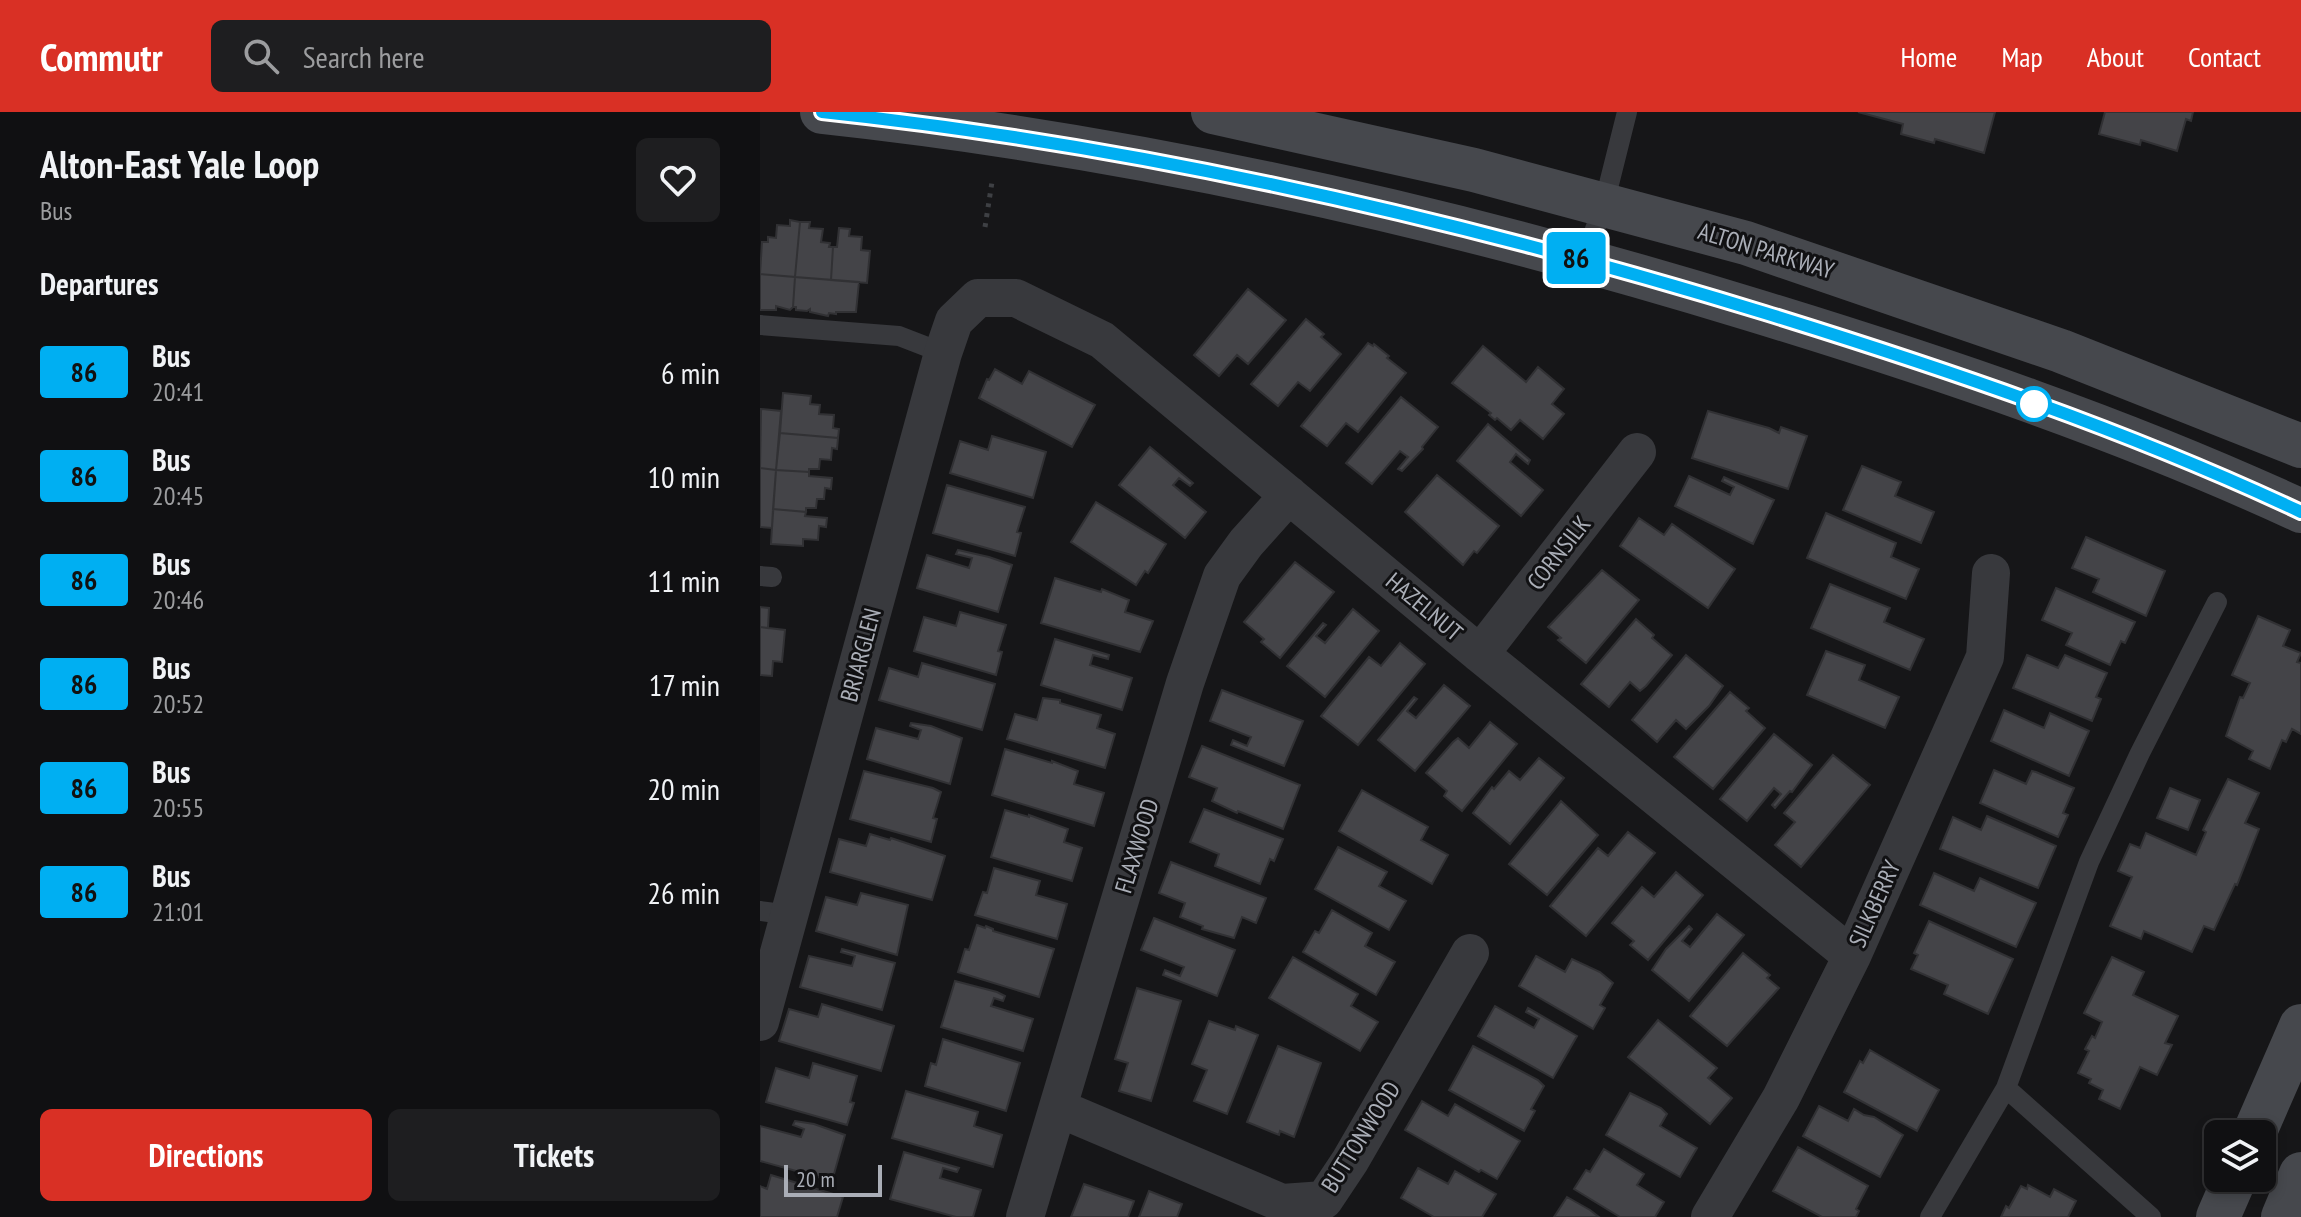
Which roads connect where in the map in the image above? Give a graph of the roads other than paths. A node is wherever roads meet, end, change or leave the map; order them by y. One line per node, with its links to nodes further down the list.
1 (822, 112): 5 (main road)
2 (1213, 112): 4 (main road, ALTON PARKWAY)
3 (1627, 112): 4 (lane)
4 (1604, 204): 5 (lane); 9 (main road, ALTON PARKWAY)
5 (1584, 260): 12 (main road)
6 (978, 298): 8 (street, BRIARGLEN); 11 (street, HAZELNUT)
7 (760, 325): 8 (lane)
8 (943, 353): 16 (street, BRIARGLEN)
9 (2301, 446)
10 (1637, 452): 15 (street, CORNSILK)
11 (1289, 495): 15 (street, HAZELNUT); 22 (street, FLAXWOOD)
12 (2301, 511)
13 (1991, 573): 18 (street, SILKBERRY)
14 (2217, 602): 21 (lane)
15 (1480, 654): 18 (street, HAZELNUT)
16 (776, 913): 19 (street, BRIARGLEN)
17 (1470, 953): 22 (street, BUTTONWOOD)
18 (1852, 956): 27 (street, SILKBERRY)
19 (760, 1022)
20 (2301, 1026): 23 (main road)
21 (2006, 1088): 28 (lane); 29 (lane)
22 (1058, 1108): 26 (street, FLAXWOOD)
23 (2260, 1120)
24 (2301, 1174): 31 (main road)
25 (2229, 1192): 30 (main road)
26 (1025, 1217)
27 (1710, 1217)
28 (1930, 1217)
29 (2151, 1217)
30 (2218, 1217)
31 (2283, 1217)

